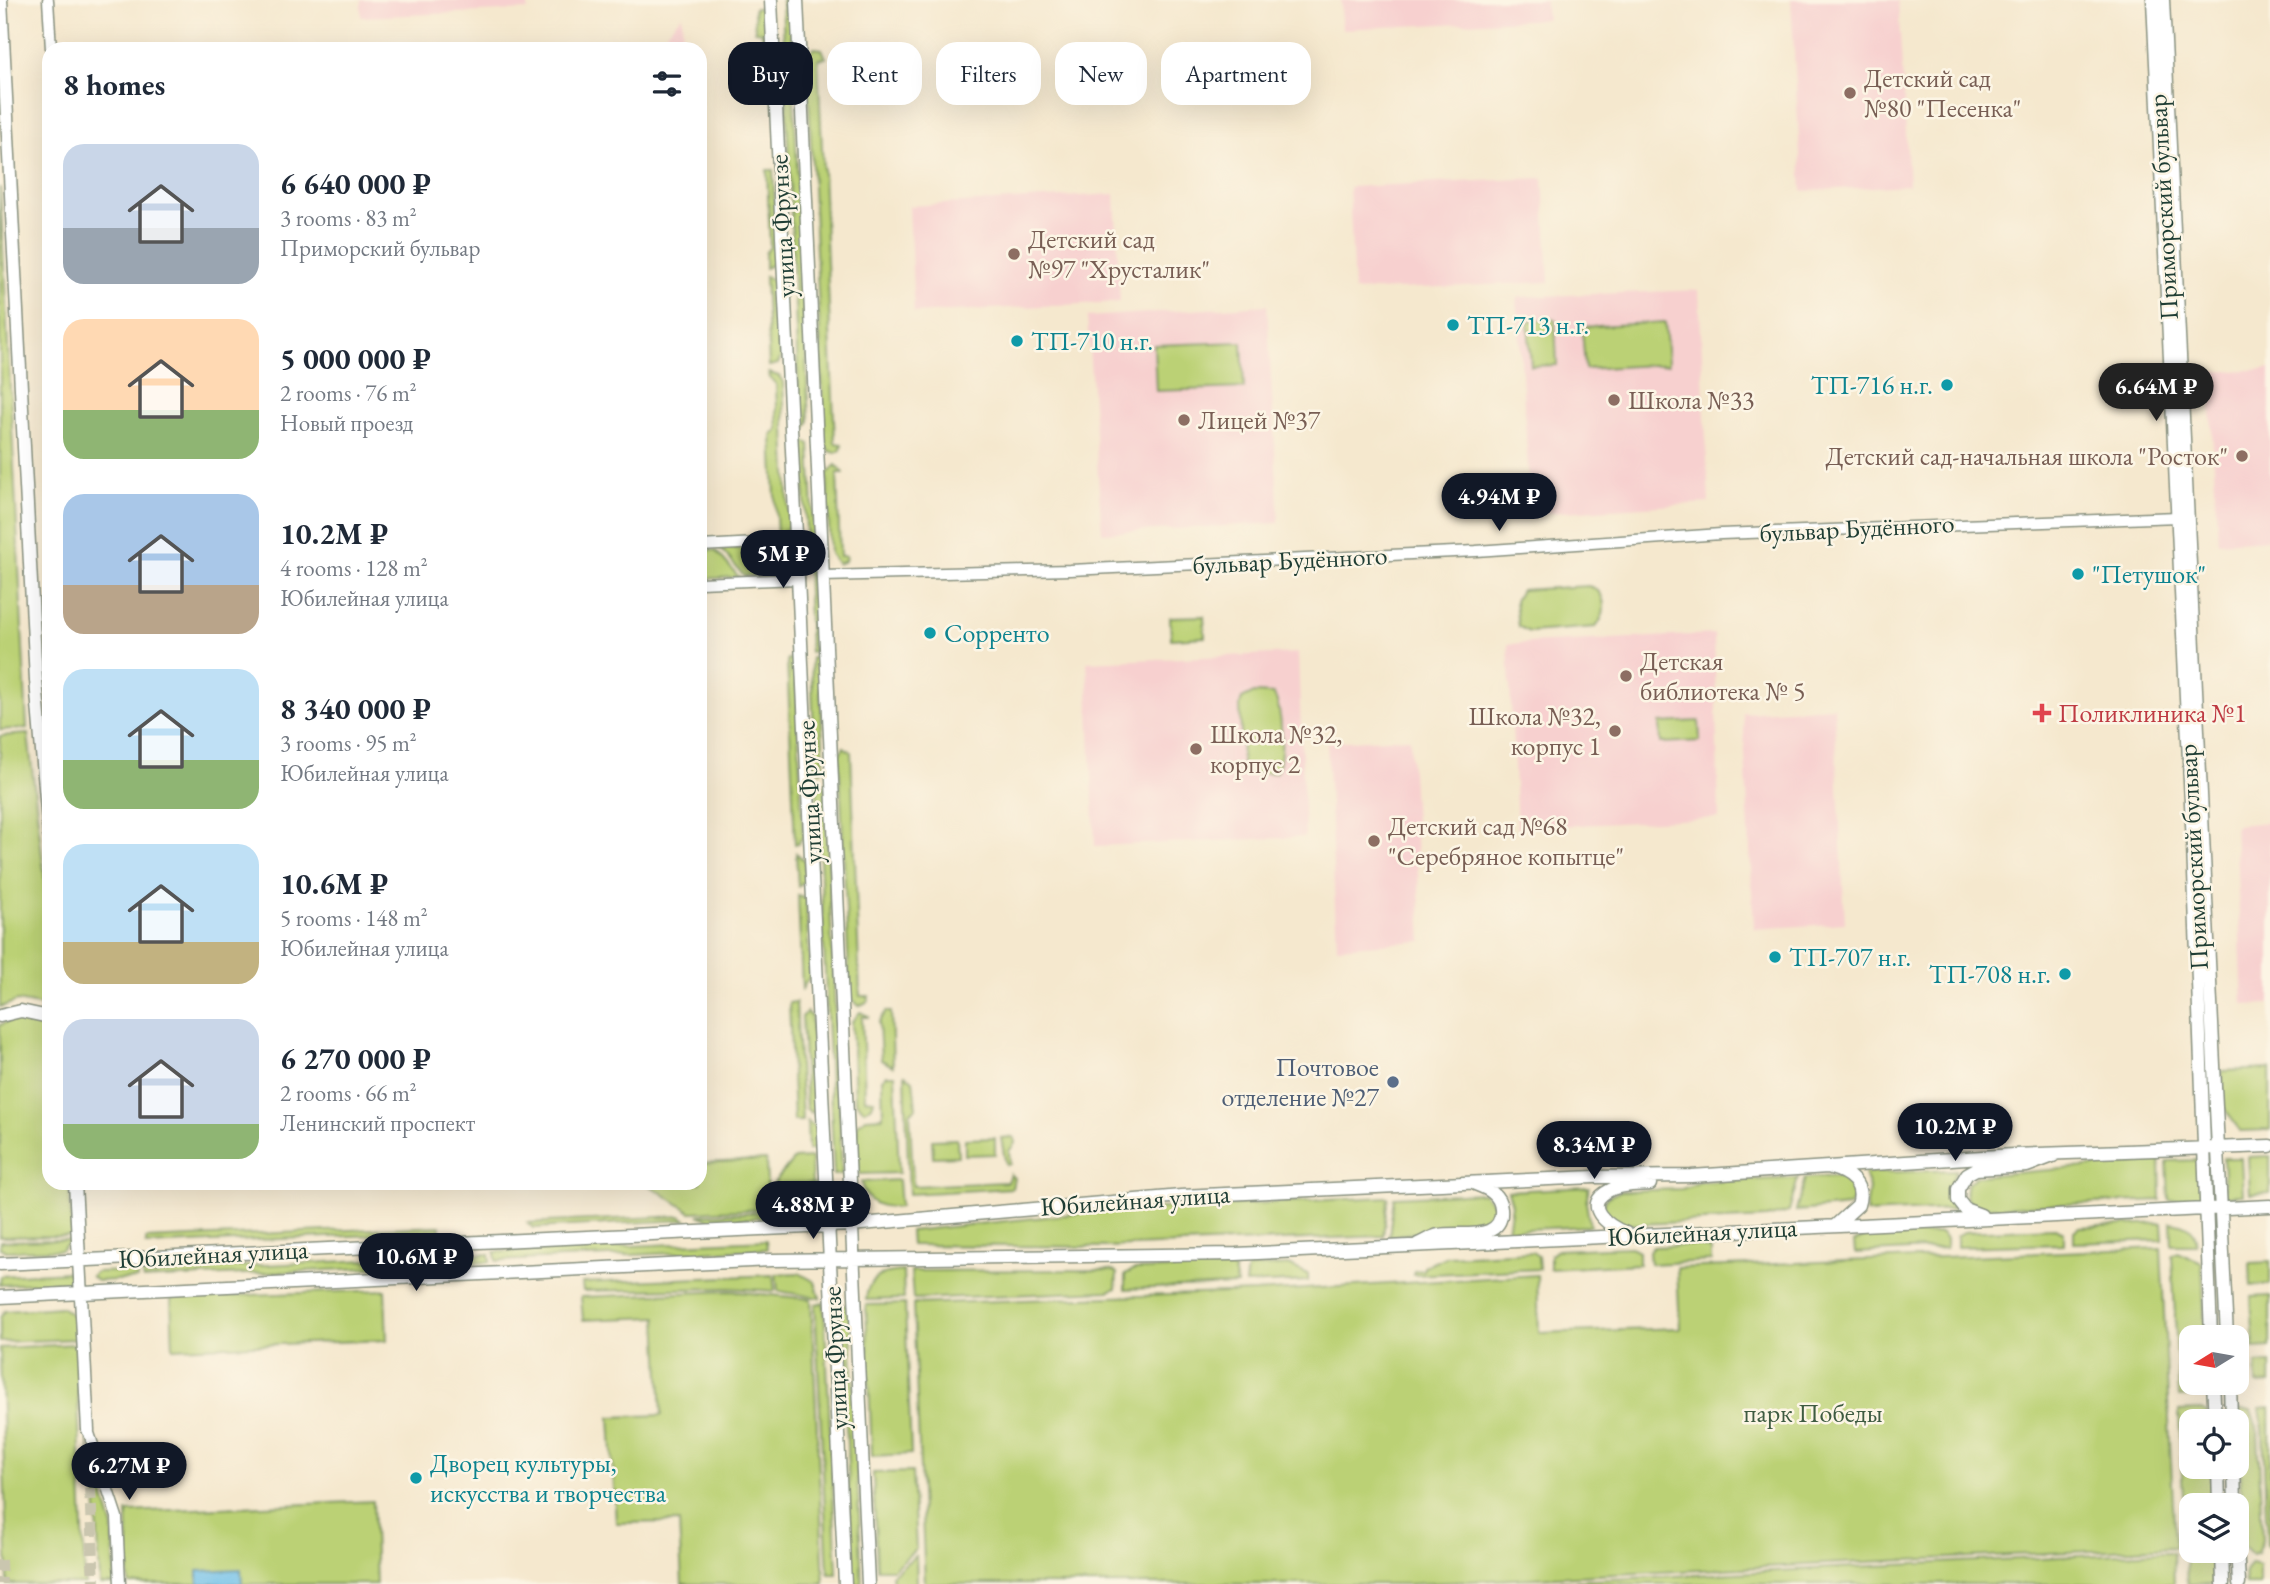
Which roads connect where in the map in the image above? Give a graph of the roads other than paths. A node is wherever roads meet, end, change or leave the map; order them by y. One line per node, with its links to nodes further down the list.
1 (1, 0): 16 (main road)
2 (48, 0): 7 (street)
3 (771, 0): 9 (main road, улица Фрунзе)
4 (797, 0): 8 (main road, улица Фрунзе)
5 (2153, 0): 10 (main road, Приморский бульвар)
6 (2163, 0): 23 (main road)
7 (51, 42)
8 (815, 436): 9 (main road); 13 (main road, улица Фрунзе)
9 (792, 437): 11 (main road, улица Фрунзе)
10 (2178, 517): 13 (street, бульвар Будённого); 22 (main road, Приморский бульвар)
11 (797, 541): 12 (street); 14 (main road, улица Фрунзе)
12 (707, 546)
13 (822, 576): 17 (main road, улица Фрунзе)
14 (799, 579): 15 (street); 18 (main road, улица Фрунзе)
15 (707, 583)
16 (42, 752)
17 (830, 776): 18 (main road); 33 (main road, улица Фрунзе)
18 (809, 777): 35 (main road, улица Фрунзе)
19 (0, 1016): 20 (main road)
20 (42, 1016)
21 (2270, 1146): 23 (main road, Юбилейная улица)
22 (2204, 1149): 23 (main road, Юбилейная улица); 24 (main road, Юбилейная улица); 31 (main road, Приморский бульвар)
23 (2218, 1149): 30 (main road)
24 (2063, 1153): 25 (main road, Юбилейная улица); 32 (main road)
25 (1825, 1167): 26 (main road, Юбилейная улица); 34 (main road)
26 (1691, 1176): 27 (main road, Юбилейная улица); 36 (main road)
27 (1471, 1183): 33 (main road, Юбилейная улица); 37 (main road)
28 (75, 1190): 40 (main road)
29 (2270, 1206): 30 (main road, Юбилейная улица)
30 (2221, 1209): 31 (main road, Юбилейная улица); 45 (main road)
31 (2207, 1210): 32 (main road, Юбилейная улица); 44 (main road, Приморский бульвар)
32 (1996, 1218): 34 (main road, Юбилейная улица)
33 (850, 1225): 35 (main road, Юбилейная улица); 39 (main road, улица Фрунзе)
34 (1836, 1225): 36 (main road, Юбилейная улица)
35 (829, 1226): 38 (main road, улица Фрунзе); 40 (main road, Юбилейная улица)
36 (1630, 1234): 37 (main road, Юбилейная улица)
37 (1412, 1247): 39 (main road, Юбилейная улица)
38 (830, 1259): 39 (main road, Юбилейная улица); 42 (main road, Юбилейная улица); 50 (main road, улица Фрунзе)
39 (852, 1259): 51 (main road, улица Фрунзе)
40 (79, 1260): 41 (main road, Юбилейная улица); 42 (main road)
41 (0, 1264)
42 (81, 1293): 43 (main road, Юбилейная улица); 46 (main road)
43 (0, 1297)
44 (2211, 1325)
45 (2226, 1325)
46 (88, 1430): 49 (street)
47 (2222, 1563): 52 (main road)
48 (2238, 1563): 53 (main road)
49 (120, 1584)
50 (845, 1584)
51 (868, 1584)
52 (2223, 1584)
53 (2239, 1584)

